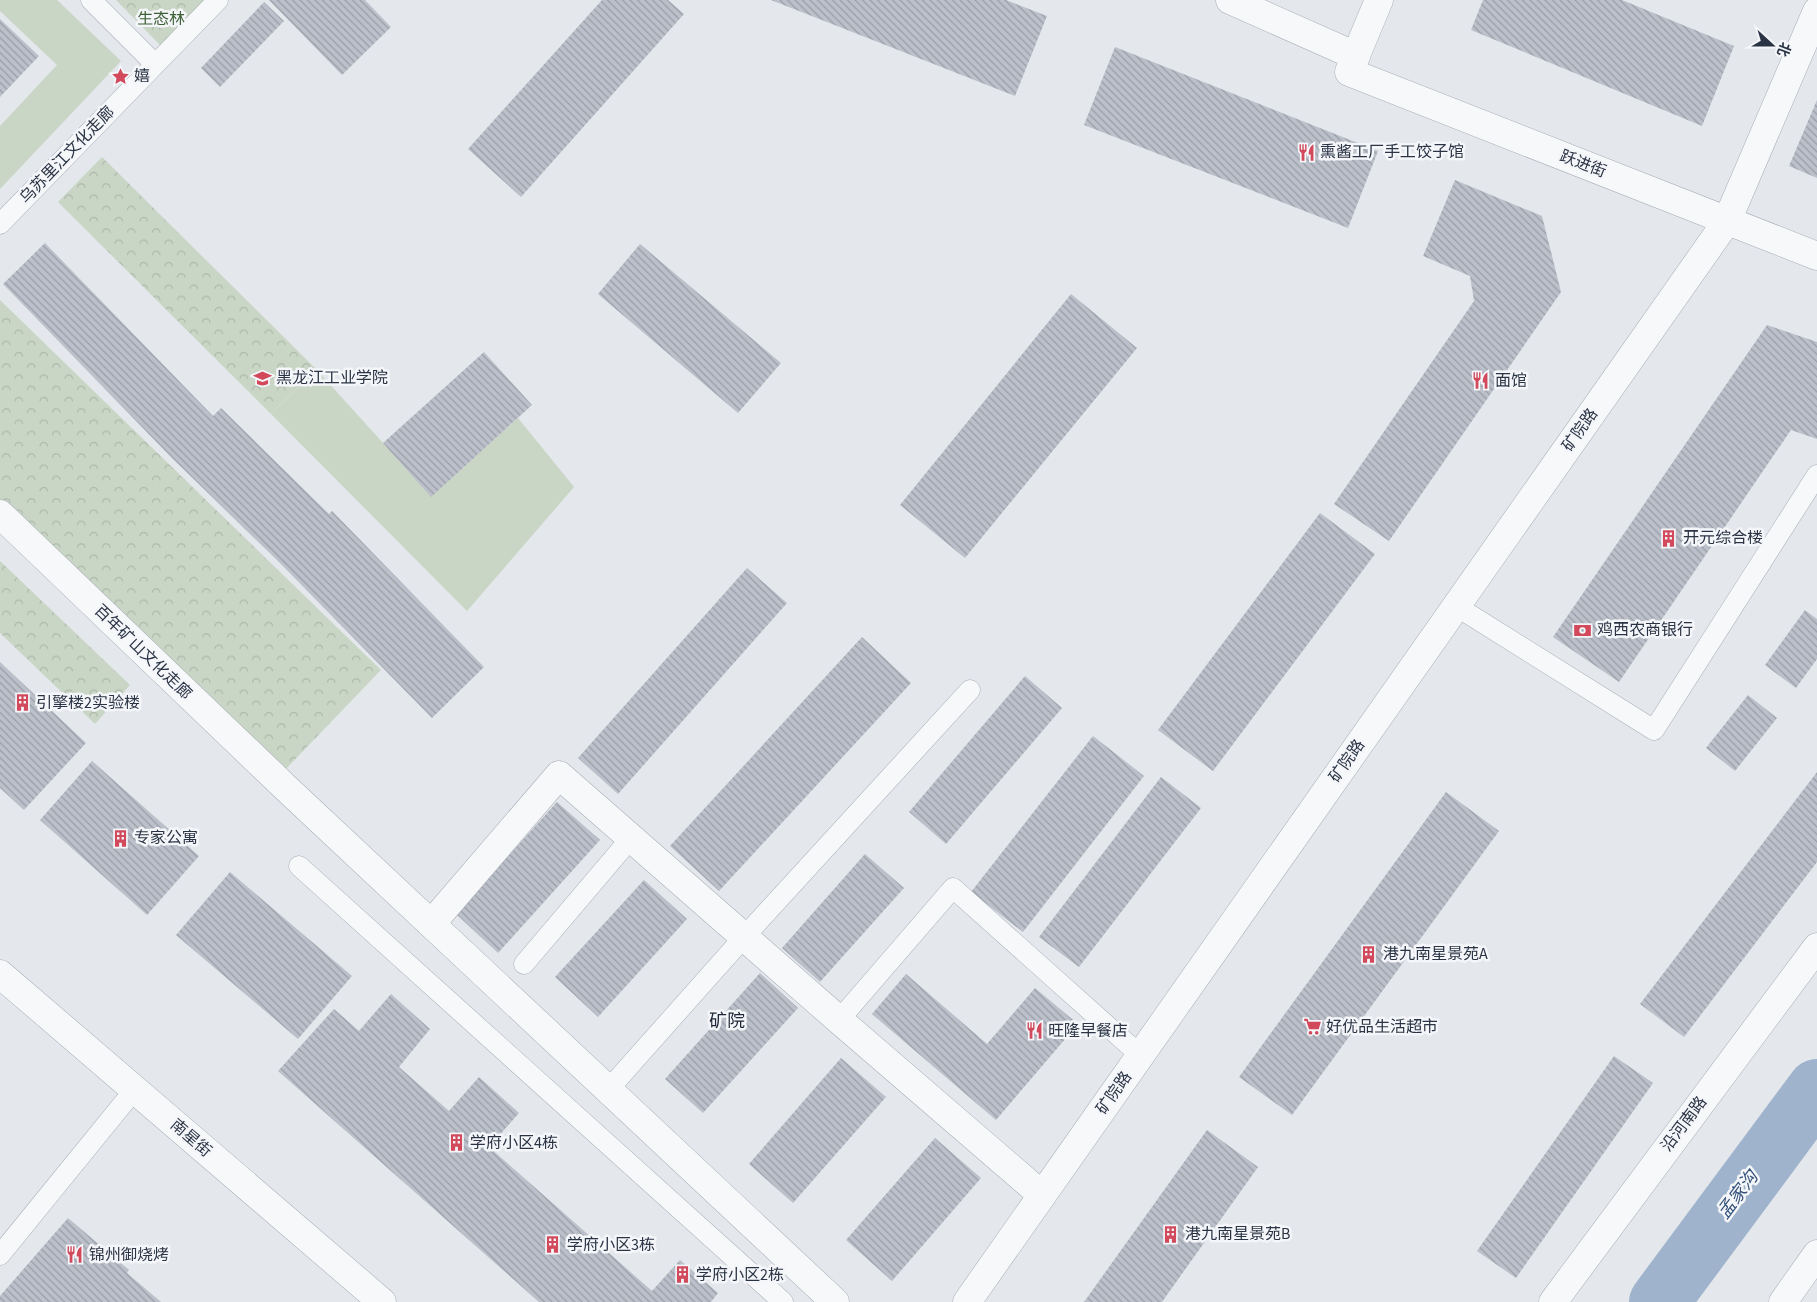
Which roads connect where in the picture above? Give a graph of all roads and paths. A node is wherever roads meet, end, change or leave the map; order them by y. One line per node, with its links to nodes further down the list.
1 (91, 0): 6 (lane)
2 (218, 0): 6 (lane, 乌苏里江文化走廊)
3 (1230, 0): 7 (street, 跃进街)
4 (1379, 0): 7 (street)
5 (1817, 11): 8 (street, 矿院路)
6 (155, 64): 9 (lane, 乌苏里江文化走廊)
7 (1353, 64): 8 (street, 跃进街)
8 (1727, 221): 10 (street, 跃进街); 13 (street, 矿院路)
9 (0, 224)
10 (1817, 256)
11 (1817, 475): 13 (lane)
12 (0, 514): 17 (street, 百年矿山文化走廊)
13 (1456, 606): 23 (street, 矿院路)
14 (970, 690): 18 (lane)
15 (631, 838): 17 (street); 18 (street); 20 (lane)
16 (299, 866): 30 (lane)
17 (431, 924): 25 (street, 百年矿山文化走廊)
18 (744, 937): 22 (street); 25 (lane)
19 (1817, 947): 33 (street, 沿河南路)
20 (524, 964)
21 (0, 974): 24 (street, 南星街)
22 (839, 1020): 23 (lane); 26 (street)
23 (1140, 1055): 26 (street, 矿院路)
24 (135, 1090): 28 (lane); 29 (street, 南星街)
25 (608, 1090): 31 (street, 百年矿山文化走廊)
26 (1042, 1195): 32 (street, 矿院路)
27 (1817, 1254): 34 (street)
28 (0, 1255)
29 (382, 1302)
30 (783, 1302)
31 (835, 1302)
32 (967, 1302)
33 (1553, 1302)
34 (1783, 1302)

